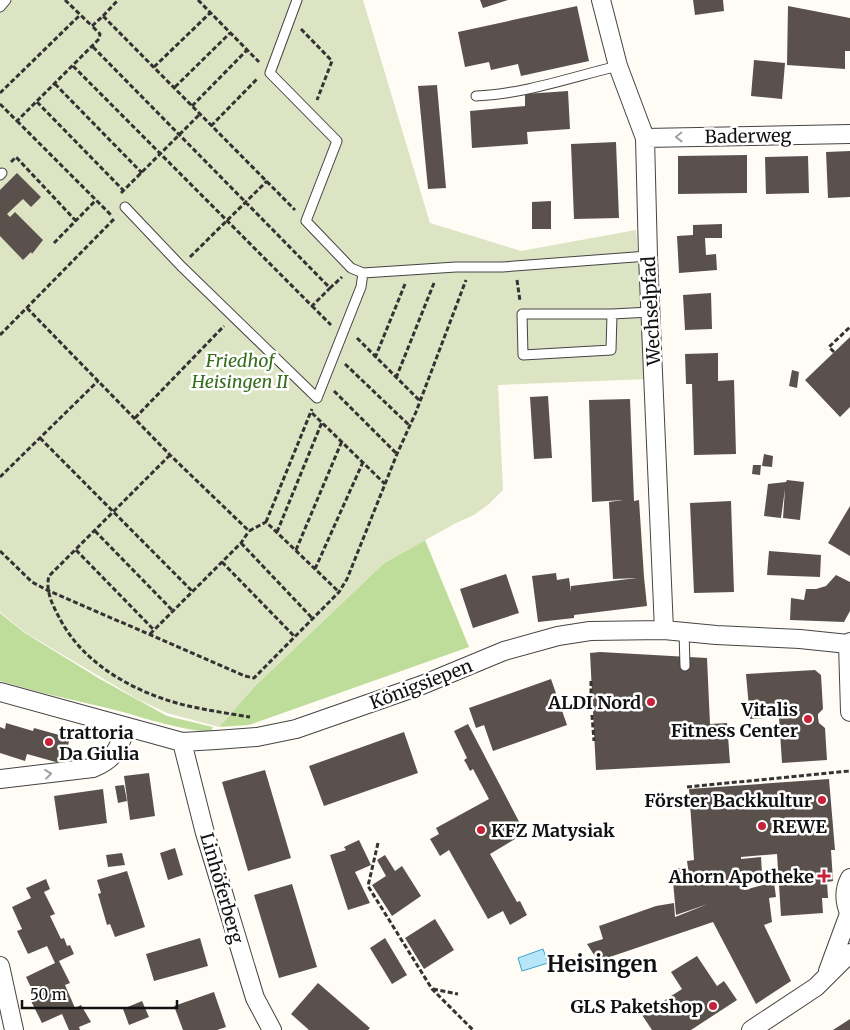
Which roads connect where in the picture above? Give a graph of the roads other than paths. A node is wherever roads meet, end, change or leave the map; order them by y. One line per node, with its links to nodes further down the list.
1 (6, 0): 4 (lane)
2 (297, 0): 11 (lane)
3 (601, 0): 5 (street, Wechselpfad)
4 (0, 7)
5 (618, 66): 6 (lane); 8 (street, Wechselpfad)
6 (476, 96)
7 (850, 134): 8 (street, Baderweg, one-way to 8)
8 (646, 138): 10 (street, Wechselpfad)
9 (125, 207): 11 (lane)
10 (648, 256): 11 (lane); 12 (street, Wechselpfad)
11 (363, 273)
12 (651, 312): 13 (lane); 14 (street, Wechselpfad)
13 (612, 314): 13 (lane)
14 (664, 630): 15 (street, Königsiepen); 21 (street, Königsiepen)
15 (684, 632): 16 (street, Königsiepen); 17 (lane)
16 (849, 643): 19 (street)
17 (685, 666)
18 (0, 692): 20 (street, Königsiepen)
19 (850, 712)
20 (127, 727): 21 (street, Königsiepen); 22 (street, one-way to 20)
21 (182, 742): 29 (street, Linhöferberg)
22 (0, 779)
23 (850, 878): 24 (street)
24 (849, 915): 27 (street)
25 (850, 953): 27 (street)
26 (0, 966): 28 (street)
27 (827, 976): 30 (street)
28 (14, 1030)
29 (272, 1030)
30 (751, 1030)

